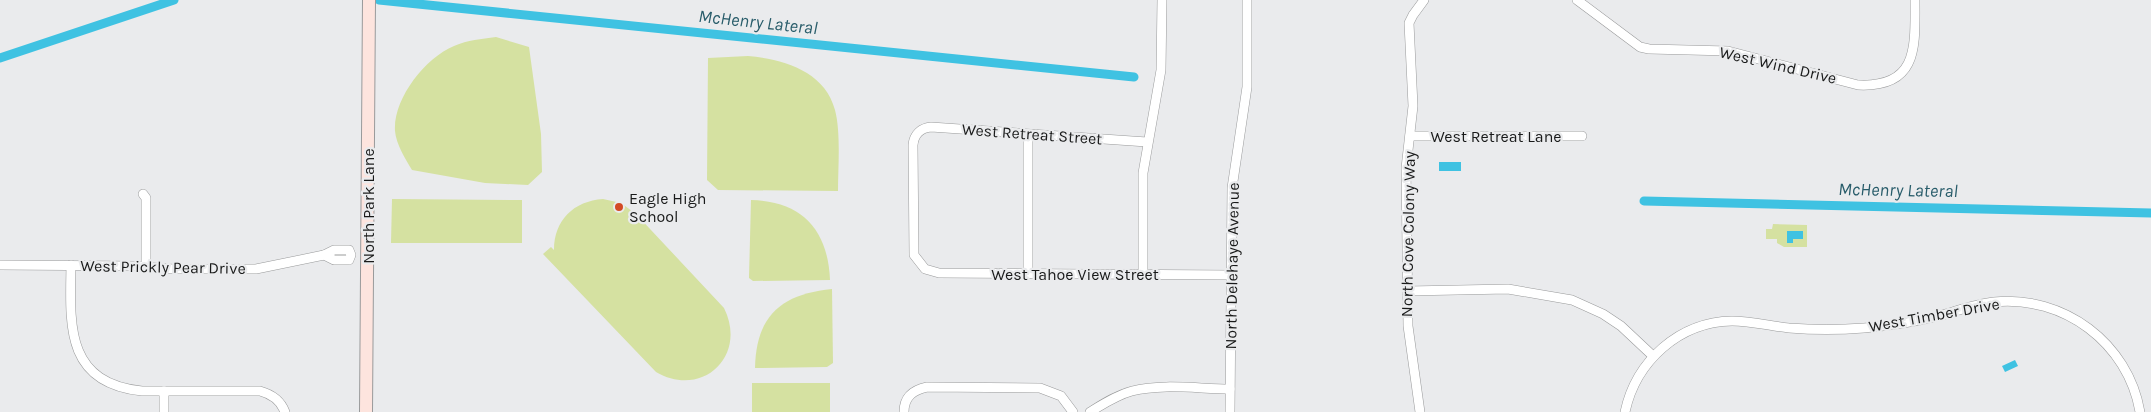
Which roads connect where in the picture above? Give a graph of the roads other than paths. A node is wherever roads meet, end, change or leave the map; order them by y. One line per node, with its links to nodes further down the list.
1 (369, 0): 12 (street, North Park Lane)
2 (1162, 0): 10 (street)
3 (1247, 0): 19 (street, North Delehaye Avenue)
4 (1424, 0): 8 (street, North Cove Colony Way)
5 (1577, 0): 6 (street, West Wind Drive)
6 (1915, 0)
7 (1028, 134): 10 (street, West Retreat Street); 15 (street, West Retreat Street); 17 (street)
8 (1410, 136): 9 (street, West Retreat Lane); 20 (street, North Cove Colony Way)
9 (1582, 136)
10 (1148, 142): 18 (street)
11 (143, 194): 16 (street)
12 (368, 255): 16 (street, West Prickly Pear Drive); 26 (street, North Park Lane)
13 (0, 265): 14 (street, West Prickly Pear Drive)
14 (71, 265): 16 (street, West Prickly Pear Drive); 23 (street)
15 (921, 266): 17 (street, West Tahoe View Street)
16 (146, 267)
17 (1028, 274): 18 (street, West Tahoe View Street)
18 (1143, 274): 19 (street, West Tahoe View Street)
19 (1231, 275): 22 (street, North Delehaye Avenue)
20 (1408, 291): 21 (street); 31 (street, North Cove Colony Way)
21 (1653, 356): 32 (street, West Timber Drive); 33 (street, West Timber Drive)
22 (1230, 389): 29 (street); 30 (street, North Delehaye Avenue)
23 (164, 391): 24 (street); 25 (street)
24 (164, 412)
25 (285, 412)
26 (366, 412)
27 (904, 412): 28 (street)
28 (1073, 412)
29 (1090, 412)
30 (1230, 412)
31 (1420, 412)
32 (1625, 412)
33 (2140, 412)

